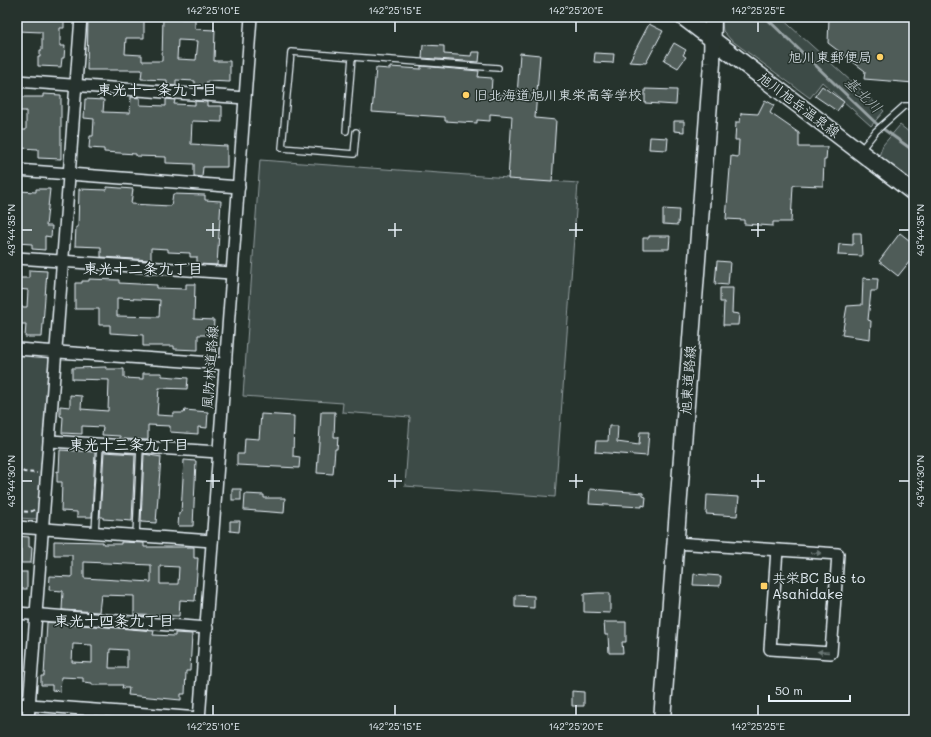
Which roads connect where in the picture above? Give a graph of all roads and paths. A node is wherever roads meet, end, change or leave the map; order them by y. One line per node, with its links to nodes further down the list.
1 (81, 17): 9 (street)
2 (251, 17): 10 (street, 風防林道路線)
3 (683, 17): 5 (street, 旭川旭岳温泉線)
4 (713, 17): 5 (street, 旭東道路線)
5 (713, 40): 14 (street, 旭川旭岳温泉線); 36 (street, 旭東道路線)
6 (352, 57): 7 (lane); 12 (lane); 13 (lane)
7 (498, 68)
8 (17, 82): 9 (street)
9 (76, 86): 10 (street); 16 (street)
10 (245, 98): 17 (street, 風防林道路線)
11 (914, 106): 14 (lane)
12 (346, 132)
13 (356, 132)
14 (860, 151): 18 (street, 旭川旭岳温泉線)
15 (17, 170): 16 (street)
16 (69, 174): 17 (street); 20 (street)
17 (239, 187): 21 (street, 風防林道路線)
18 (914, 193)
19 (17, 258): 20 (street)
20 (63, 261): 21 (street); 23 (street)
21 (231, 273): 24 (street, 風防林道路線)
22 (17, 349): 23 (street)
23 (56, 352): 24 (street); 25 (street)
24 (226, 364): 28 (street, 風防林道路線)
25 (50, 441): 26 (street); 30 (street)
26 (100, 445): 27 (street); 33 (lane)
27 (140, 447): 28 (street); 34 (lane)
28 (218, 452): 35 (street, 風防林道路線)
29 (17, 467): 30 (path)
30 (46, 477): 32 (street)
31 (17, 527): 32 (street)
32 (43, 529): 33 (street); 39 (street)
33 (95, 533): 34 (street)
34 (136, 536): 35 (street)
35 (212, 541): 40 (street, 風防林道路線)
36 (676, 543): 37 (street); 45 (street, 旭東道路線)
37 (777, 550): 37 (street, one-way to 37)
38 (17, 613): 39 (street)
39 (36, 614): 40 (street); 42 (street)
40 (207, 628): 43 (street, 風防林道路線)
41 (17, 704): 42 (street)
42 (29, 705): 43 (street); 44 (street)
43 (199, 719)
44 (28, 720)
45 (662, 720)

